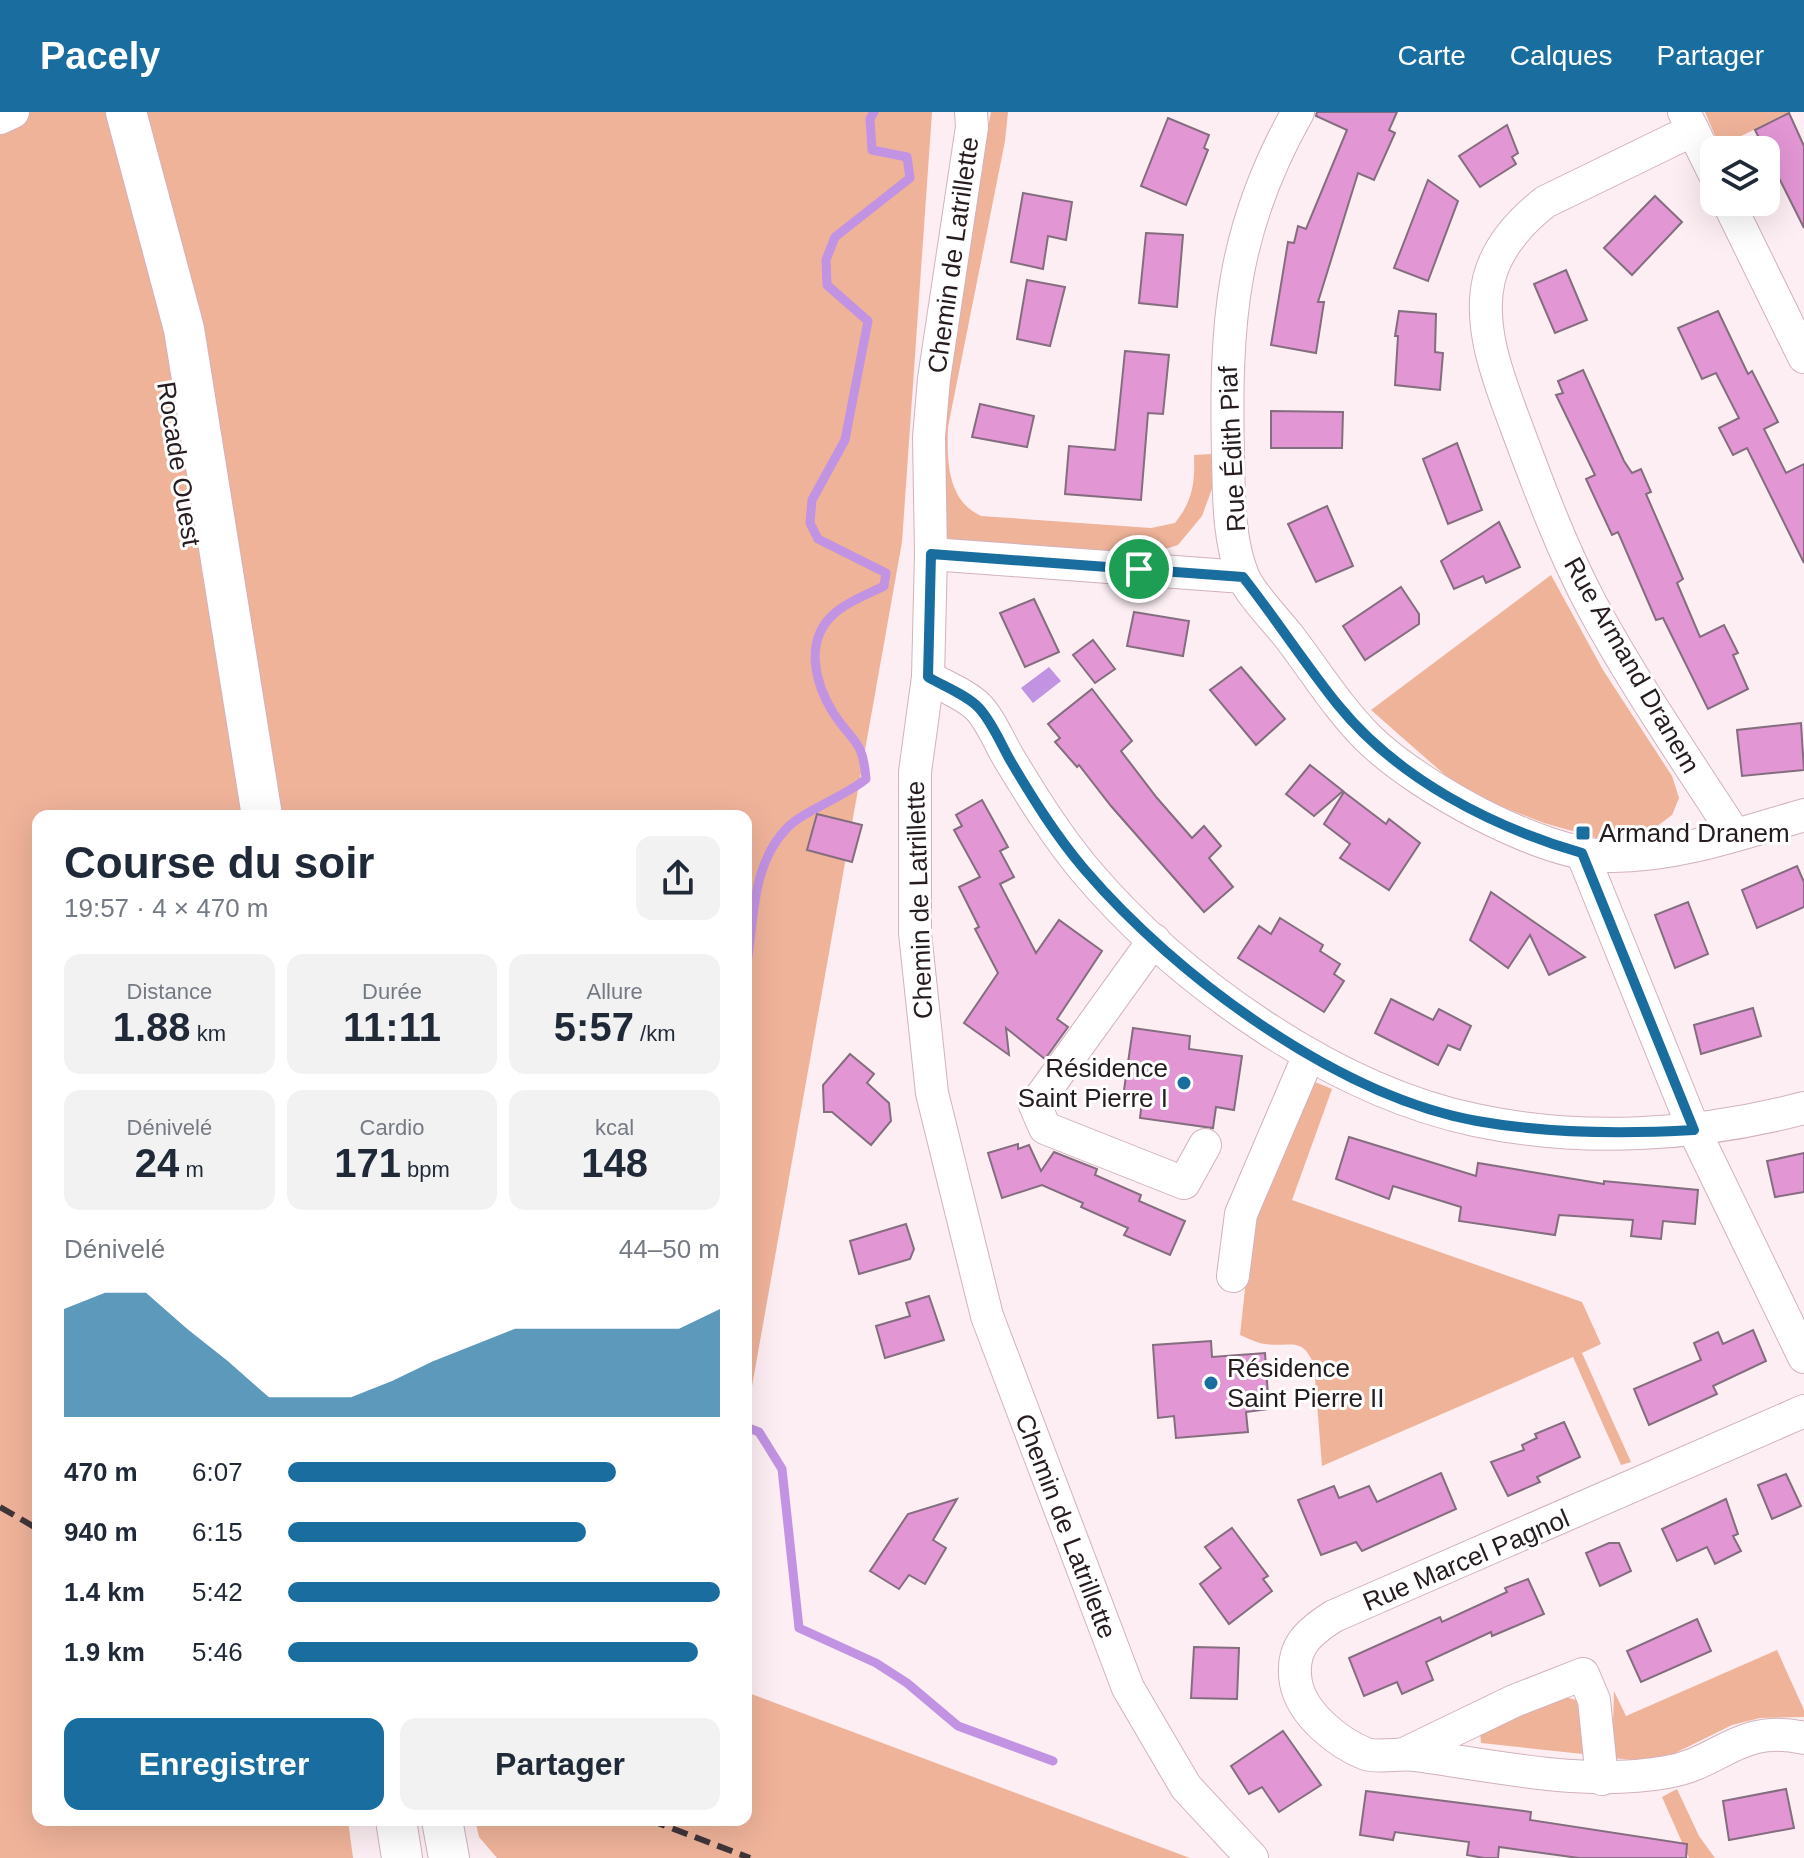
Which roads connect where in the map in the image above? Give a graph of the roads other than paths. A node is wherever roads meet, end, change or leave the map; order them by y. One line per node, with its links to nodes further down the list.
1 (13, 112): 5 (street)
2 (124, 112): 13 (main road, Rocade Ouest); 14 (main road)
3 (971, 112): 10 (street, Chemin de Latrillette)
4 (1298, 112): 11 (street, Rue Édith Piaf)
5 (0, 118)
6 (1688, 121): 7 (street); 16 (street, Rue Armand Dranem)
7 (1700, 145)
8 (1735, 216): 9 (street)
9 (1804, 357)
10 (931, 554): 11 (street); 12 (street, Chemin de Latrillette)
11 (1243, 577): 17 (street, Rue Édith Piaf)
12 (928, 677): 18 (street); 33 (street, Chemin de Latrillette)
13 (234, 810)
14 (261, 810)
15 (1804, 815): 16 (street, Rue Édith Piaf)
16 (1735, 835): 17 (street, Rue Édith Piaf)
17 (1582, 853): 21 (street)
18 (1154, 940): 19 (street); 22 (street)
19 (1309, 1055): 21 (street); 23 (street)
20 (1804, 1108): 21 (street)
21 (1694, 1130): 24 (street)
22 (1205, 1145)
23 (1233, 1276)
24 (1804, 1357)
25 (1804, 1411): 27 (street, Rue Marcel Pagnol)
26 (1804, 1738): 28 (street)
27 (1404, 1754): 28 (street, Rue Marcel Pagnol); 28 (street, Rue Marcel Pagnol)
28 (1602, 1779)
29 (397, 1826): 31 (main road)
30 (443, 1826): 32 (main road)
31 (402, 1858)
32 (449, 1858)
33 (1252, 1858)

